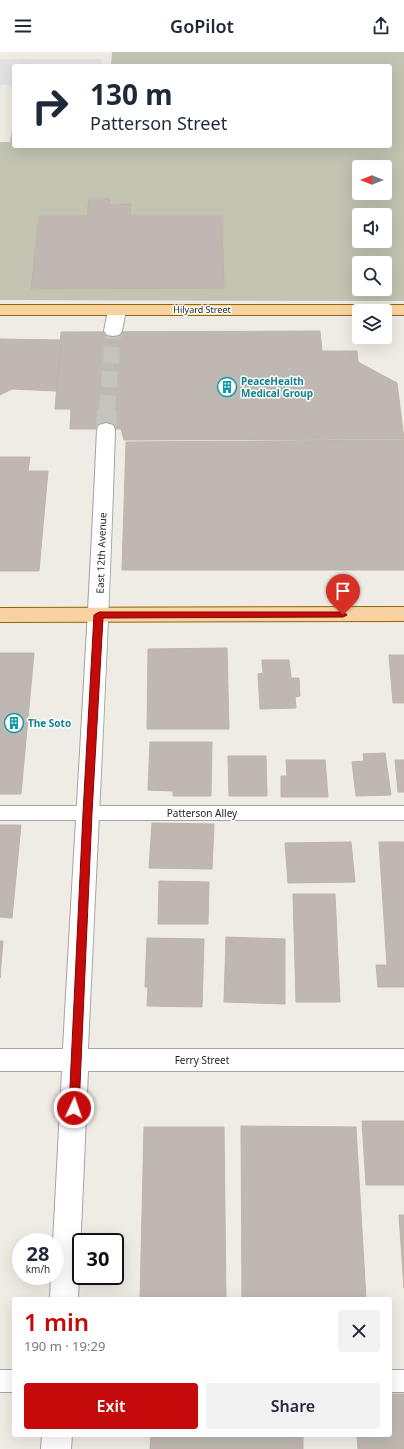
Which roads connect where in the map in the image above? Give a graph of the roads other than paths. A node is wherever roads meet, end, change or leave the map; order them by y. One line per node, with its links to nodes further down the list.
1 (0, 310): 2 (main road, Hilyard Street)
2 (117, 310): 3 (main road, Hilyard Street); 4 (street)
3 (404, 310)
4 (113, 331)
5 (106, 429): 8 (street, East 12th Avenue)
6 (0, 614): 8 (main road)
7 (404, 614): 8 (main road)
8 (99, 615): 10 (street, East 12th Avenue)
9 (0, 813): 10 (lane, Patterson Alley)
10 (87, 813): 11 (lane, Patterson Alley); 13 (street, East 12th Avenue)
11 (404, 813)
12 (0, 1060): 13 (street, Ferry Street)
13 (76, 1060): 14 (street, Ferry Street); 15 (street, East 12th Avenue)
14 (404, 1060)
15 (64, 1297)
16 (0, 1381): 17 (lane)
17 (12, 1381)
18 (392, 1381): 19 (lane)
19 (404, 1381)
20 (57, 1437): 21 (street)
21 (56, 1449)

